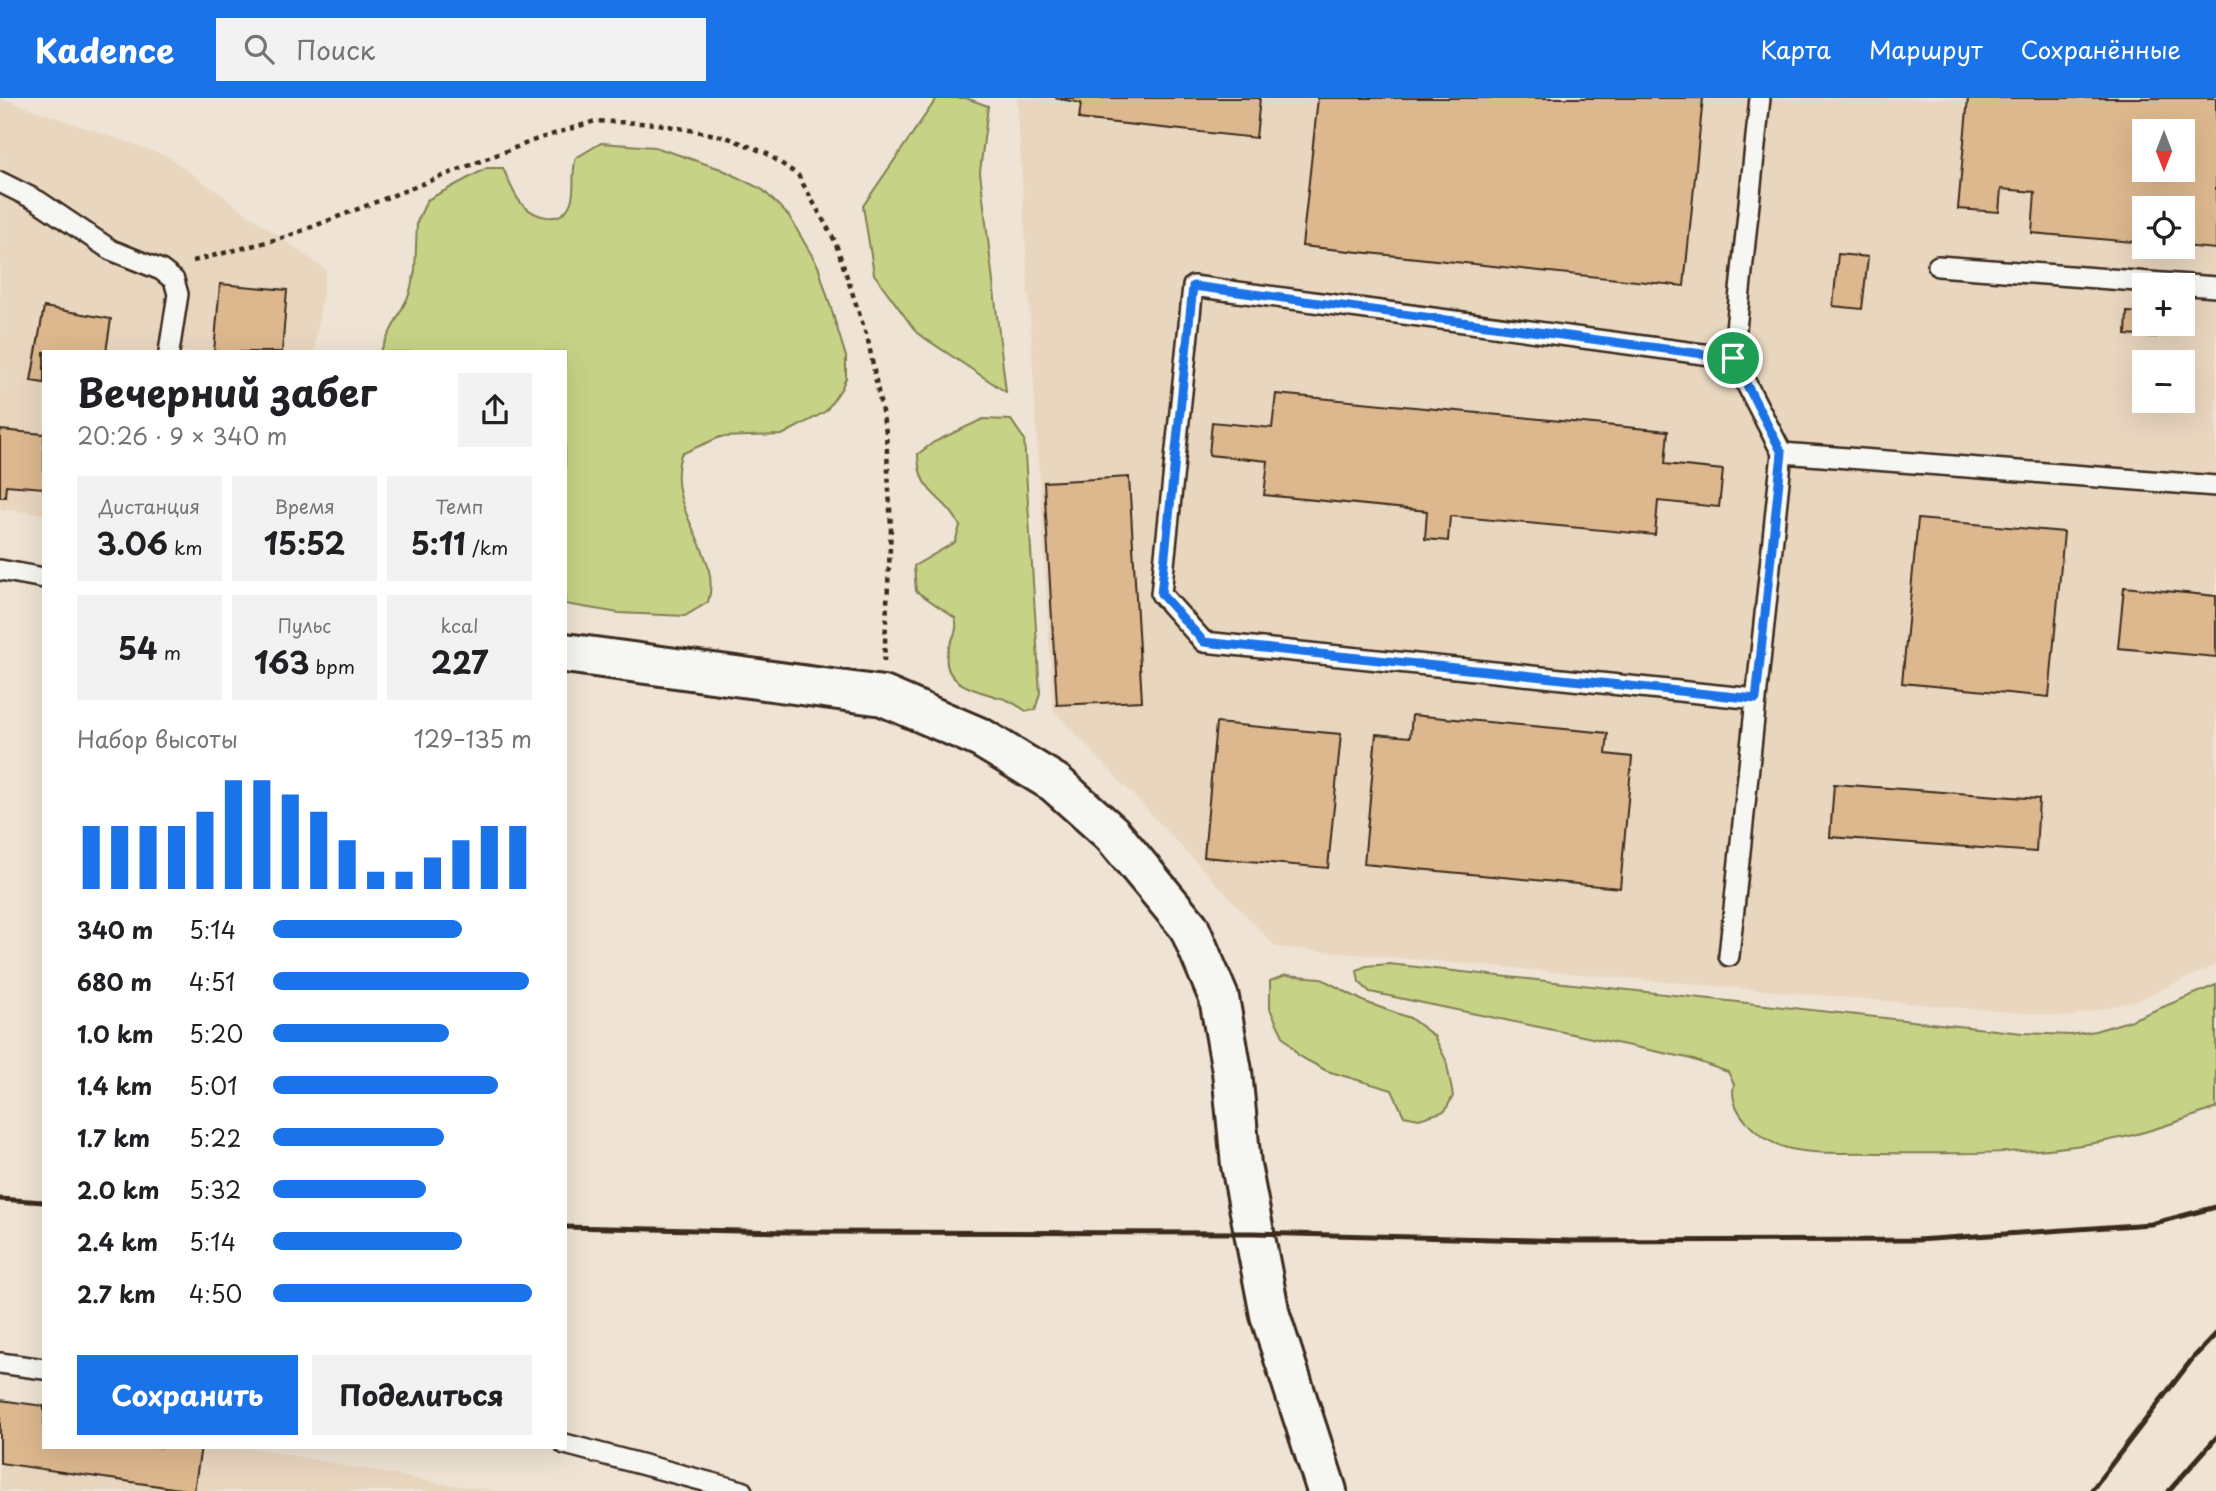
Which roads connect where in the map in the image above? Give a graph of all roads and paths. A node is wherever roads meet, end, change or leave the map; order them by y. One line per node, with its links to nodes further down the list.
1 (1760, 98): 7 (lane)
2 (0, 182): 4 (lane)
3 (1938, 266): 5 (lane)
4 (168, 275): 6 (lane); 13 (path)
5 (2216, 287)
6 (169, 350)
7 (1733, 358): 8 (lane); 14 (lane)
8 (1782, 453): 9 (lane); 14 (lane)
9 (2216, 486)
10 (0, 570): 11 (lane)
11 (42, 578)
12 (567, 653): 13 (street)
13 (883, 696): 20 (street)
14 (1756, 699): 15 (lane)
15 (1729, 956)
16 (0, 1363): 17 (lane)
17 (42, 1369)
18 (567, 1445): 19 (lane)
19 (743, 1491)
20 (1326, 1491)

